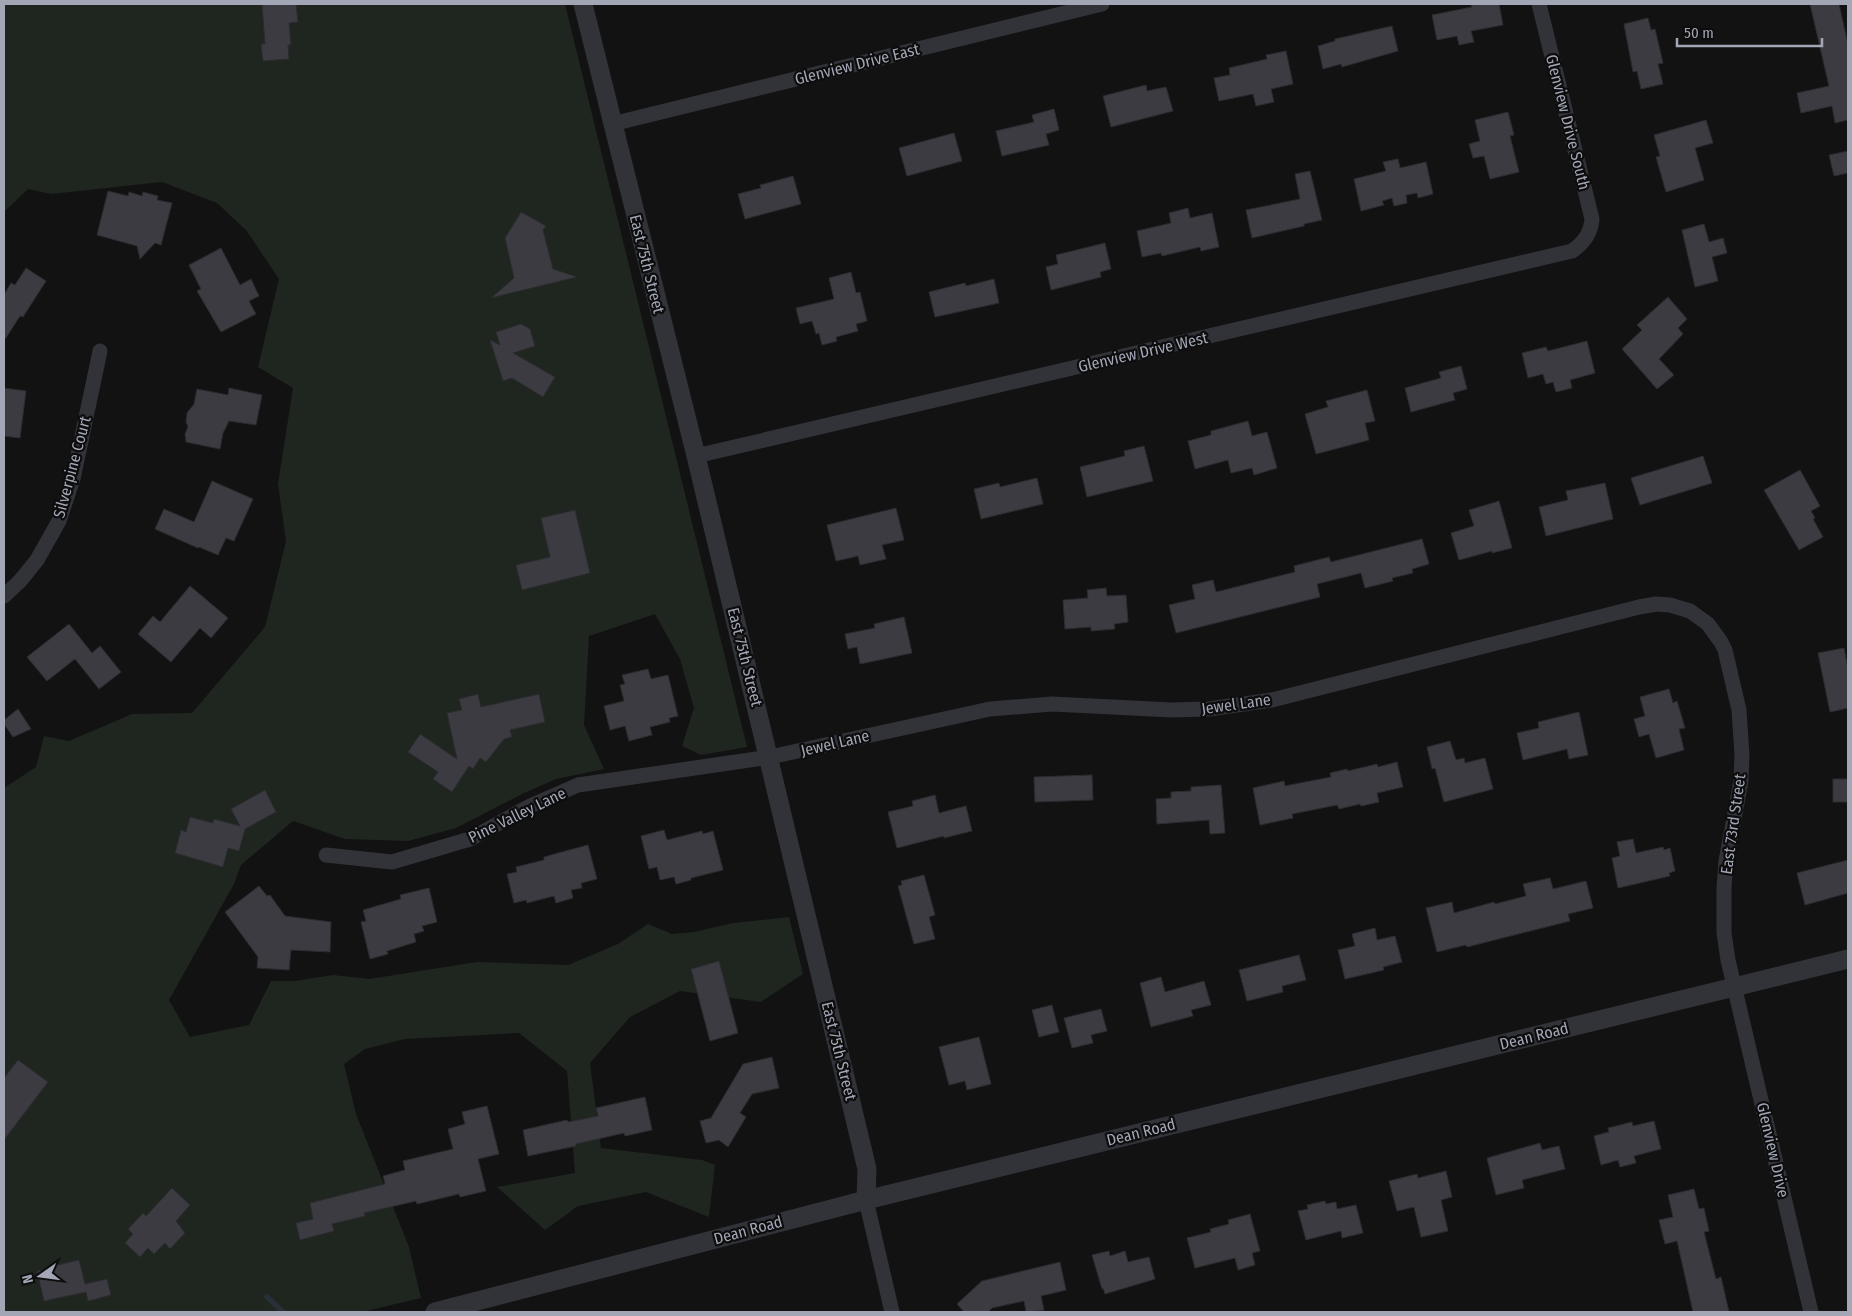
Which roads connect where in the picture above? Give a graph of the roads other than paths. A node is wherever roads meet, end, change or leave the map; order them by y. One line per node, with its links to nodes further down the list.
1 (583, 4): 4 (street, East 75th Street)
2 (1102, 4): 4 (street, Glenview Drive East)
3 (1539, 4): 5 (street, Glenview Drive South)
4 (612, 124): 7 (street, East 75th Street)
5 (1585, 239): 7 (street, Glenview Drive West)
6 (100, 351): 8 (street, Silverpine Court)
7 (696, 456): 10 (street, East 75th Street)
8 (4, 596)
9 (1694, 614): 10 (street, Jewel Lane); 13 (street, East 73rd Street)
10 (770, 758): 11 (street, Pine Valley Lane); 14 (street, East 75th Street)
11 (326, 855)
12 (1848, 959): 13 (street, Dean Road)
13 (1734, 987): 14 (street, Dean Road); 17 (street, Glenview Drive)
14 (866, 1200): 15 (street, Dean Road); 16 (street, East 75th Street)
15 (435, 1312)
16 (892, 1312)
17 (1811, 1312)

